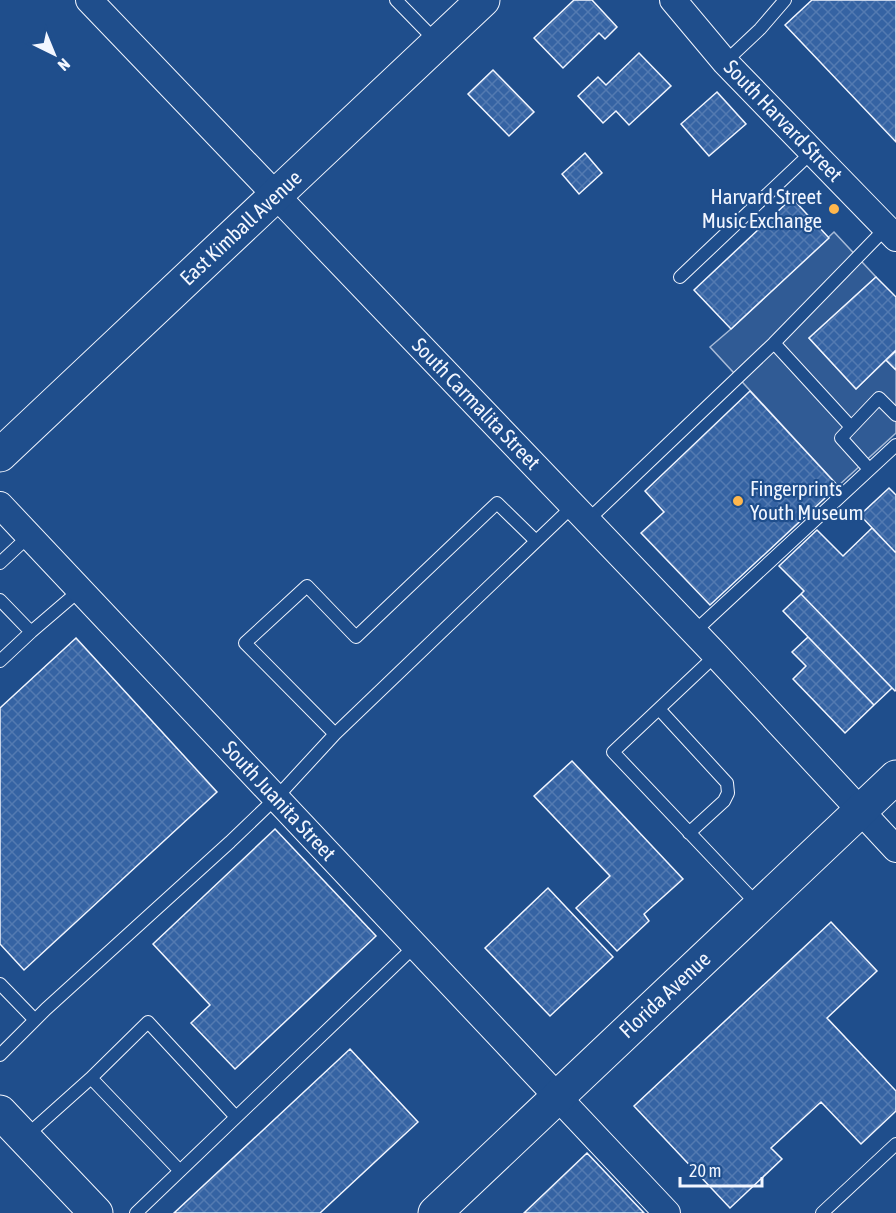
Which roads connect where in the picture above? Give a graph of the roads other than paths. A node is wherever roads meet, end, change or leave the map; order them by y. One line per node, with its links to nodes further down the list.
1 (89, 0): 9 (street, South Carmalita Street)
2 (396, 0): 6 (lane)
3 (483, 0): 6 (street, East Kimball Avenue)
4 (674, 0): 7 (street, South Harvard Street)
5 (785, 0): 7 (lane)
6 (438, 43): 9 (street, East Kimball Avenue)
7 (725, 62): 8 (street, South Harvard Street)
8 (813, 152): 10 (street, South Harvard Street); 11 (lane)
9 (276, 195): 16 (street, East Kimball Avenue); 19 (street, South Carmalita Street)
10 (891, 233): 12 (lane)
11 (680, 277)
12 (774, 343): 14 (lane); 19 (lane)
13 (896, 415): 14 (lane)
14 (851, 427): 17 (lane)
15 (896, 445): 17 (lane)
16 (0, 455)
17 (869, 469): 26 (lane)
18 (0, 505): 20 (street, South Juanita Street)
19 (580, 513): 21 (lane); 26 (street, South Carmalita Street)
20 (29, 536): 22 (lane); 23 (street, South Juanita Street)
21 (536, 541): 30 (lane); 30 (lane)
22 (0, 563)
23 (80, 590): 25 (lane); 32 (street, South Juanita Street)
24 (0, 600): 25 (lane)
25 (31, 632): 28 (lane)
26 (694, 632): 27 (street, South Carmalita Street)
27 (717, 655): 29 (lane); 33 (street, South Carmalita Street)
28 (0, 661)
29 (659, 709): 34 (lane); 34 (lane)
30 (335, 734): 32 (lane)
31 (896, 777): 33 (street, Florida Avenue)
32 (276, 798): 37 (street, South Juanita Street); 39 (lane)
33 (860, 811): 35 (street, South Carmalita Street); 36 (street, Florida Avenue)
34 (689, 833): 36 (lane)
35 (896, 849)
36 (759, 906): 42 (street, Florida Avenue)
37 (415, 946): 42 (street, South Juanita Street); 44 (lane)
38 (0, 984): 39 (lane)
39 (35, 1020): 40 (lane)
40 (0, 1055)
41 (91, 1078): 44 (lane); 45 (lane); 47 (lane)
42 (557, 1097): 50 (street, Florida Avenue); 51 (street, South Juanita Street)
43 (0, 1112): 45 (street)
44 (236, 1117): 47 (lane)
45 (24, 1137): 48 (street)
46 (896, 1144): 52 (lane)
47 (180, 1172): 49 (lane)
48 (96, 1213)
49 (136, 1213)
50 (435, 1213)
51 (667, 1213)
52 (822, 1213)

